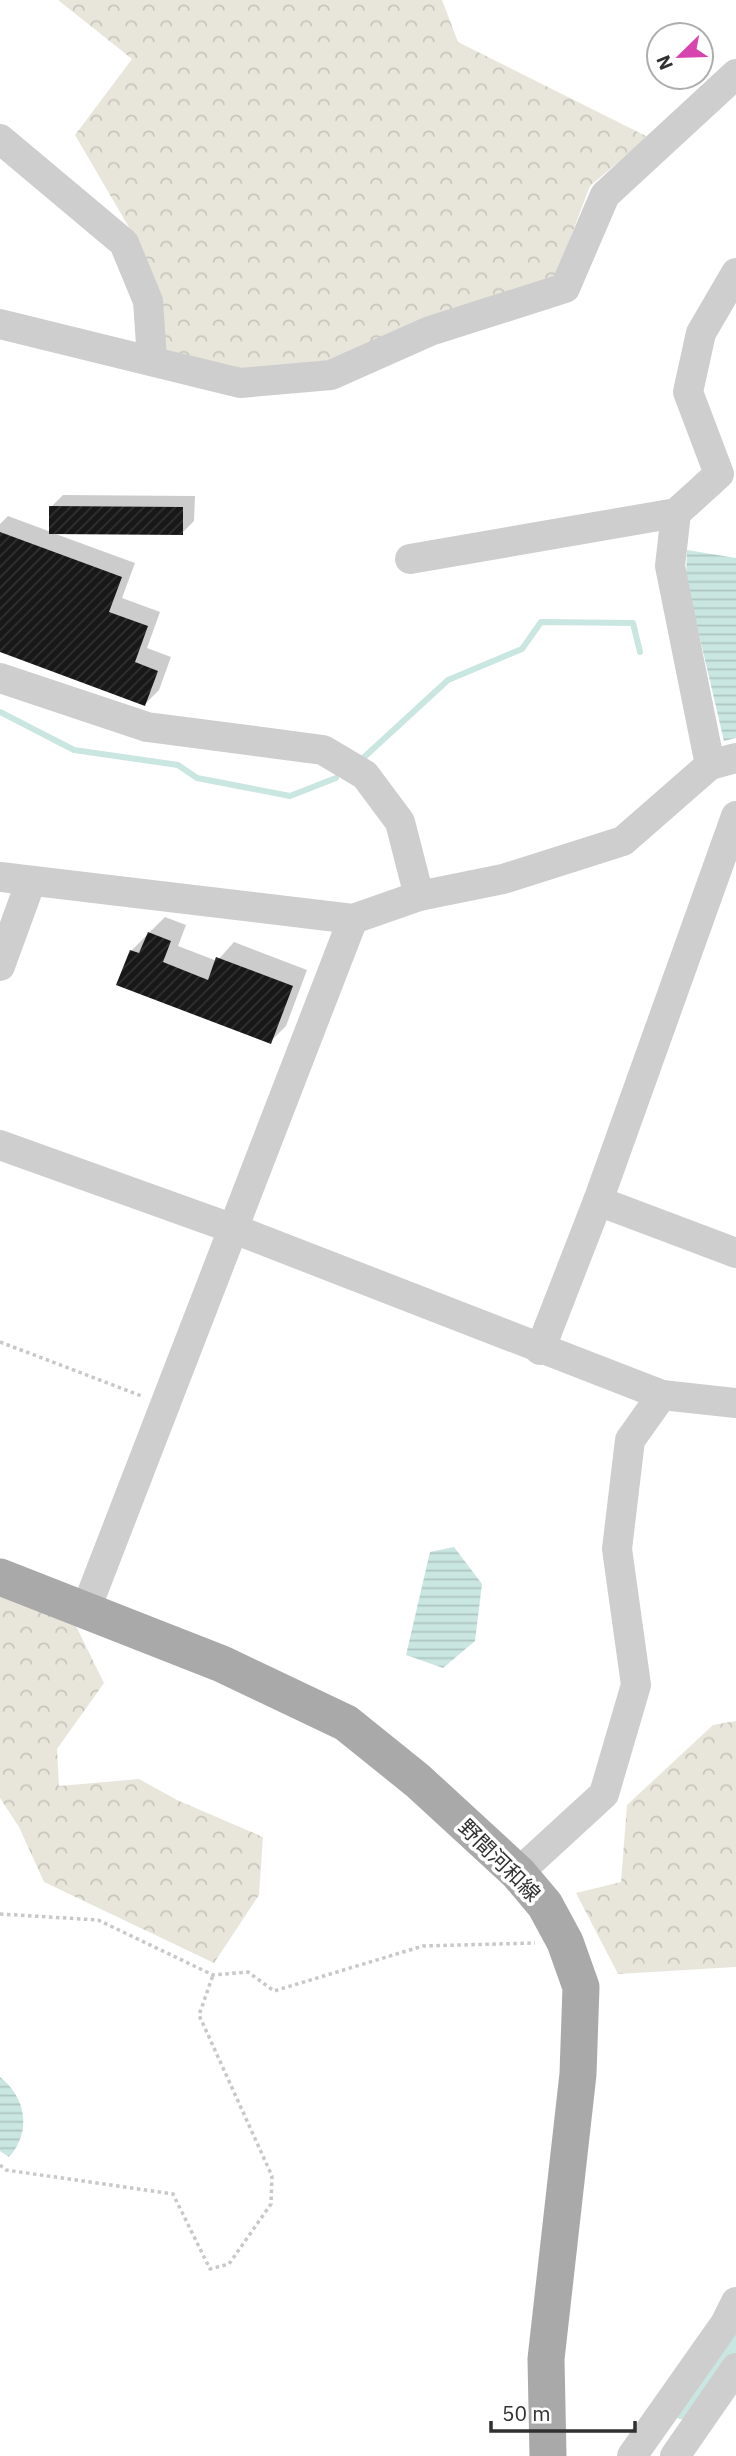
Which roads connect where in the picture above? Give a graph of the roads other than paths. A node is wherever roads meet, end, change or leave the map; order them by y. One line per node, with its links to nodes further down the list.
1 (736, 74): 5 (street)
2 (0, 139): 5 (street)
3 (736, 273): 6 (street)
4 (0, 324): 5 (street)
5 (152, 359)
6 (676, 513): 7 (street); 9 (street)
7 (410, 559)
8 (0, 678): 13 (street)
9 (723, 761): 13 (street)
10 (736, 816): 17 (street)
11 (0, 877): 12 (street)
12 (31, 881): 14 (street); 15 (street)
13 (419, 896): 14 (street)
14 (353, 919): 18 (street)
15 (0, 966)
16 (0, 1145): 18 (street)
17 (598, 1201): 19 (street); 20 (street)
18 (234, 1229): 20 (street); 24 (street)
19 (736, 1253)
20 (540, 1350): 21 (street)
21 (662, 1395): 22 (street); 25 (street)
22 (736, 1403)
23 (0, 1577): 24 (main road, 野間河和線)
24 (86, 1609): 25 (main road, 野間河和線)
25 (518, 1873): 28 (main road, 野間河和線)
26 (736, 2302): 29 (street)
27 (736, 2368): 30 (street)
28 (548, 2456)
29 (632, 2456)
30 (676, 2456)

